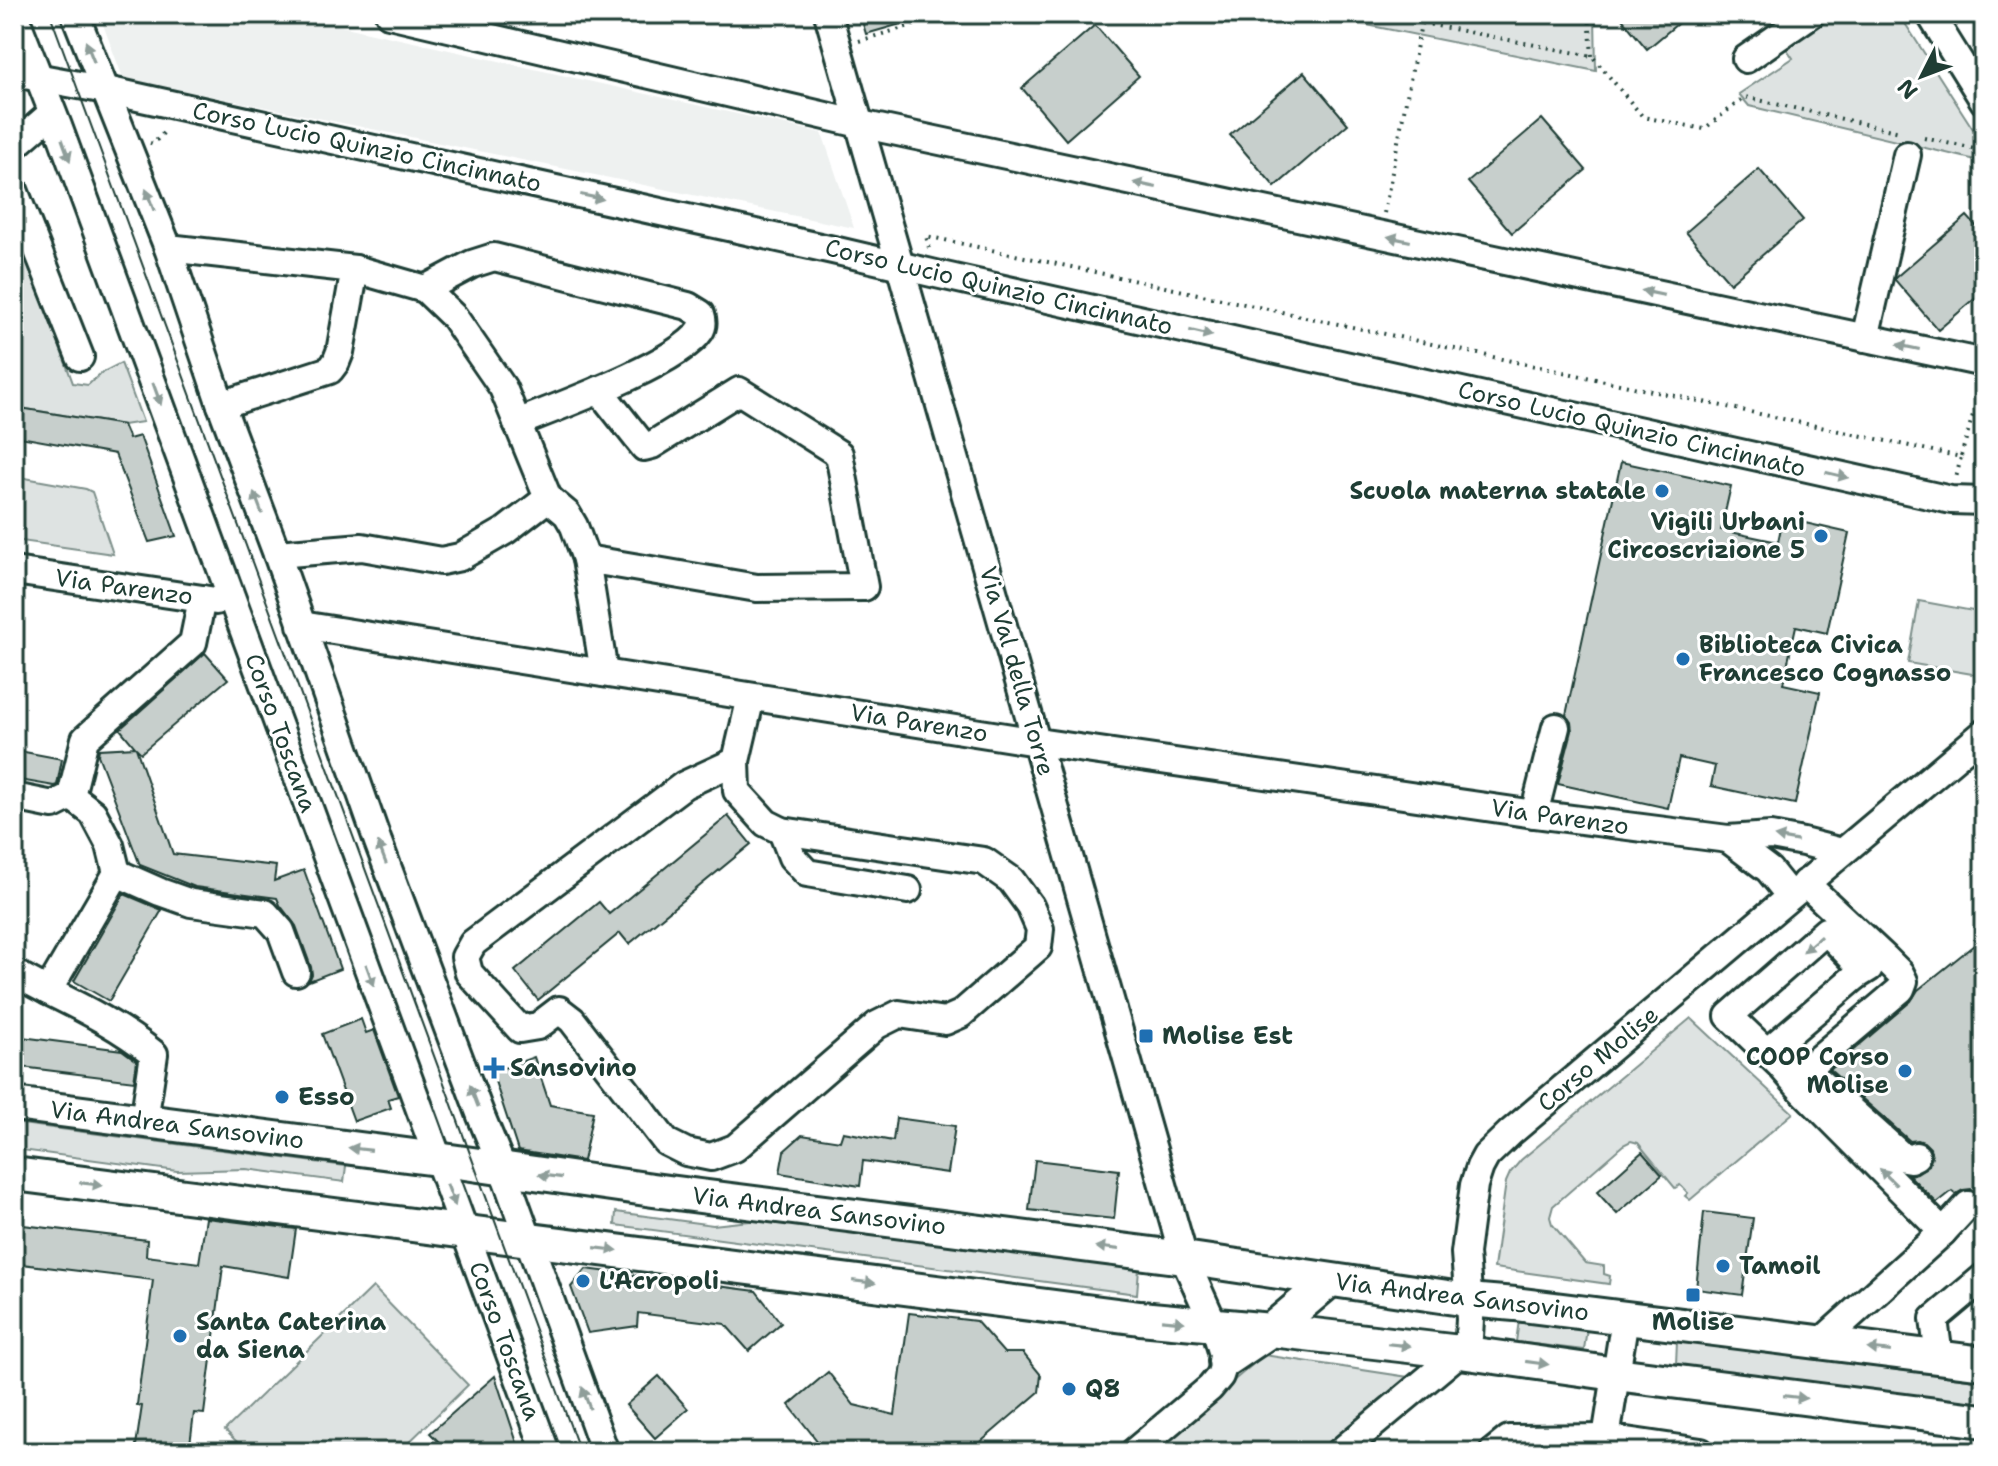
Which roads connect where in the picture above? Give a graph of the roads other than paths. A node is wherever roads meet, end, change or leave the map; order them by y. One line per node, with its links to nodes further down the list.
1 (14, 14): 10 (street, Corso Toscana)
2 (75, 14): 11 (street, one-way to 2)
3 (389, 14): 14 (street)
4 (828, 14): 14 (street, Via Val della Torre)
5 (1811, 14): 9 (street)
6 (1930, 14): 12 (street)
7 (1964, 14): 8 (street)
8 (1984, 46)
9 (1746, 59)
10 (26, 75): 11 (street, Corso Lucio Quinzio Cincinnato); 13 (street, Corso Toscana)
11 (106, 90): 18 (street, one-way to 11); 19 (street, Corso Lucio Quinzio Cincinnato, one-way to 19)
12 (1984, 101)
13 (52, 113): 16 (street); 34 (street, Corso Toscana, one-way to 34)
14 (860, 124): 19 (street, Via Val della Torre); 22 (street, one-way to 14)
15 (1914, 142): 22 (street)
16 (14, 146)
17 (14, 190): 23 (street)
18 (168, 248): 20 (street); 26 (street)
19 (900, 264): 29 (street, Corso Lucio Quinzio Cincinnato, one-way to 29); 40 (street, Via Val della Torre)
20 (355, 269): 21 (street); 26 (street)
21 (425, 289): 25 (street); 27 (street)
22 (1865, 338): 24 (street, one-way to 22)
23 (80, 357)
24 (1984, 363)
25 (599, 390): 27 (street); 31 (street)
26 (221, 405): 30 (street, one-way to 26)
27 (517, 423): 28 (street)
28 (548, 498): 30 (street); 31 (street)
29 (1984, 501)
30 (277, 554): 35 (street)
31 (586, 559): 36 (street)
32 (14, 571): 33 (street, Via Parenzo)
33 (202, 599): 34 (street, Via Parenzo); 42 (street)
34 (234, 604): 61 (street, Corso Toscana, one-way to 61)
35 (301, 625): 36 (street, Via Parenzo); 62 (street, one-way to 35)
36 (604, 673): 37 (street, Via Parenzo)
37 (751, 697): 40 (street, Via Parenzo); 41 (street)
38 (1556, 727): 44 (street)
39 (1984, 733): 47 (street, Corso Molise)
40 (1037, 742): 44 (street, Via Parenzo); 68 (street, Via Val della Torre)
41 (736, 761): 45 (street); 45 (street)
42 (71, 796): 43 (street); 48 (street)
43 (14, 797)
44 (1534, 814): 46 (street, Via Parenzo)
45 (782, 831): 49 (street)
46 (1728, 839): 47 (street, Via Parenzo, one-way to 46); 50 (street, Via Parenzo)
47 (1842, 852): 50 (street, Corso Molise)
48 (117, 873): 52 (street); 55 (street)
49 (908, 890)
50 (1798, 890): 51 (street, Via Parenzo); 71 (street, Corso Molise)
51 (1885, 958): 54 (street); 57 (street)
52 (296, 972)
53 (14, 973): 55 (street)
54 (1856, 976): 56 (street); 56 (street, one-way to 56)
55 (48, 991): 59 (street)
56 (1774, 1058): 57 (street); 66 (street, one-way to 56)
57 (1808, 1072): 60 (street)
58 (14, 1104): 59 (main road, Via Andrea Sansovino)
59 (144, 1121): 61 (main road, Via Andrea Sansovino, one-way to 59)
60 (1916, 1156)
61 (437, 1159): 62 (main road, Via Andrea Sansovino); 65 (street, Corso Toscana, one-way to 65)
62 (503, 1169): 67 (street); 68 (main road, Via Andrea Sansovino, one-way to 62)
63 (14, 1174): 65 (main road, one-way to 65)
64 (1968, 1205): 66 (street)
65 (465, 1232): 67 (main road); 83 (street, Corso Toscana)
66 (1943, 1232): 75 (street)
67 (529, 1238): 73 (main road, one-way to 73); 84 (street, one-way to 67)
68 (1184, 1258): 70 (main road, Via Andrea Sansovino); 73 (street, Via Val della Torre)
69 (1984, 1277): 77 (street)
70 (1329, 1281): 71 (main road, Via Andrea Sansovino); 74 (main road)
71 (1468, 1300): 72 (main road, Via Andrea Sansovino); 76 (street, Corso Molise)
72 (1625, 1318): 75 (main road, Via Andrea Sansovino); 80 (street)
73 (1214, 1325): 74 (main road); 78 (street)
74 (1271, 1330): 76 (main road, one-way to 76); 78 (main road)
75 (1821, 1342): 77 (main road, Via Andrea Sansovino, one-way to 75)
76 (1460, 1352): 80 (main road, one-way to 80); 86 (street)
77 (1939, 1357): 79 (main road, Via Andrea Sansovino)
78 (1225, 1361): 85 (street)
79 (1984, 1363)
80 (1616, 1374): 81 (main road, one-way to 81); 82 (street)
81 (1984, 1421)
82 (1606, 1438): 87 (street); 88 (street)
83 (546, 1452)
84 (605, 1452)
85 (1134, 1452)
86 (1340, 1452)
87 (1493, 1452)
88 (1701, 1452)

